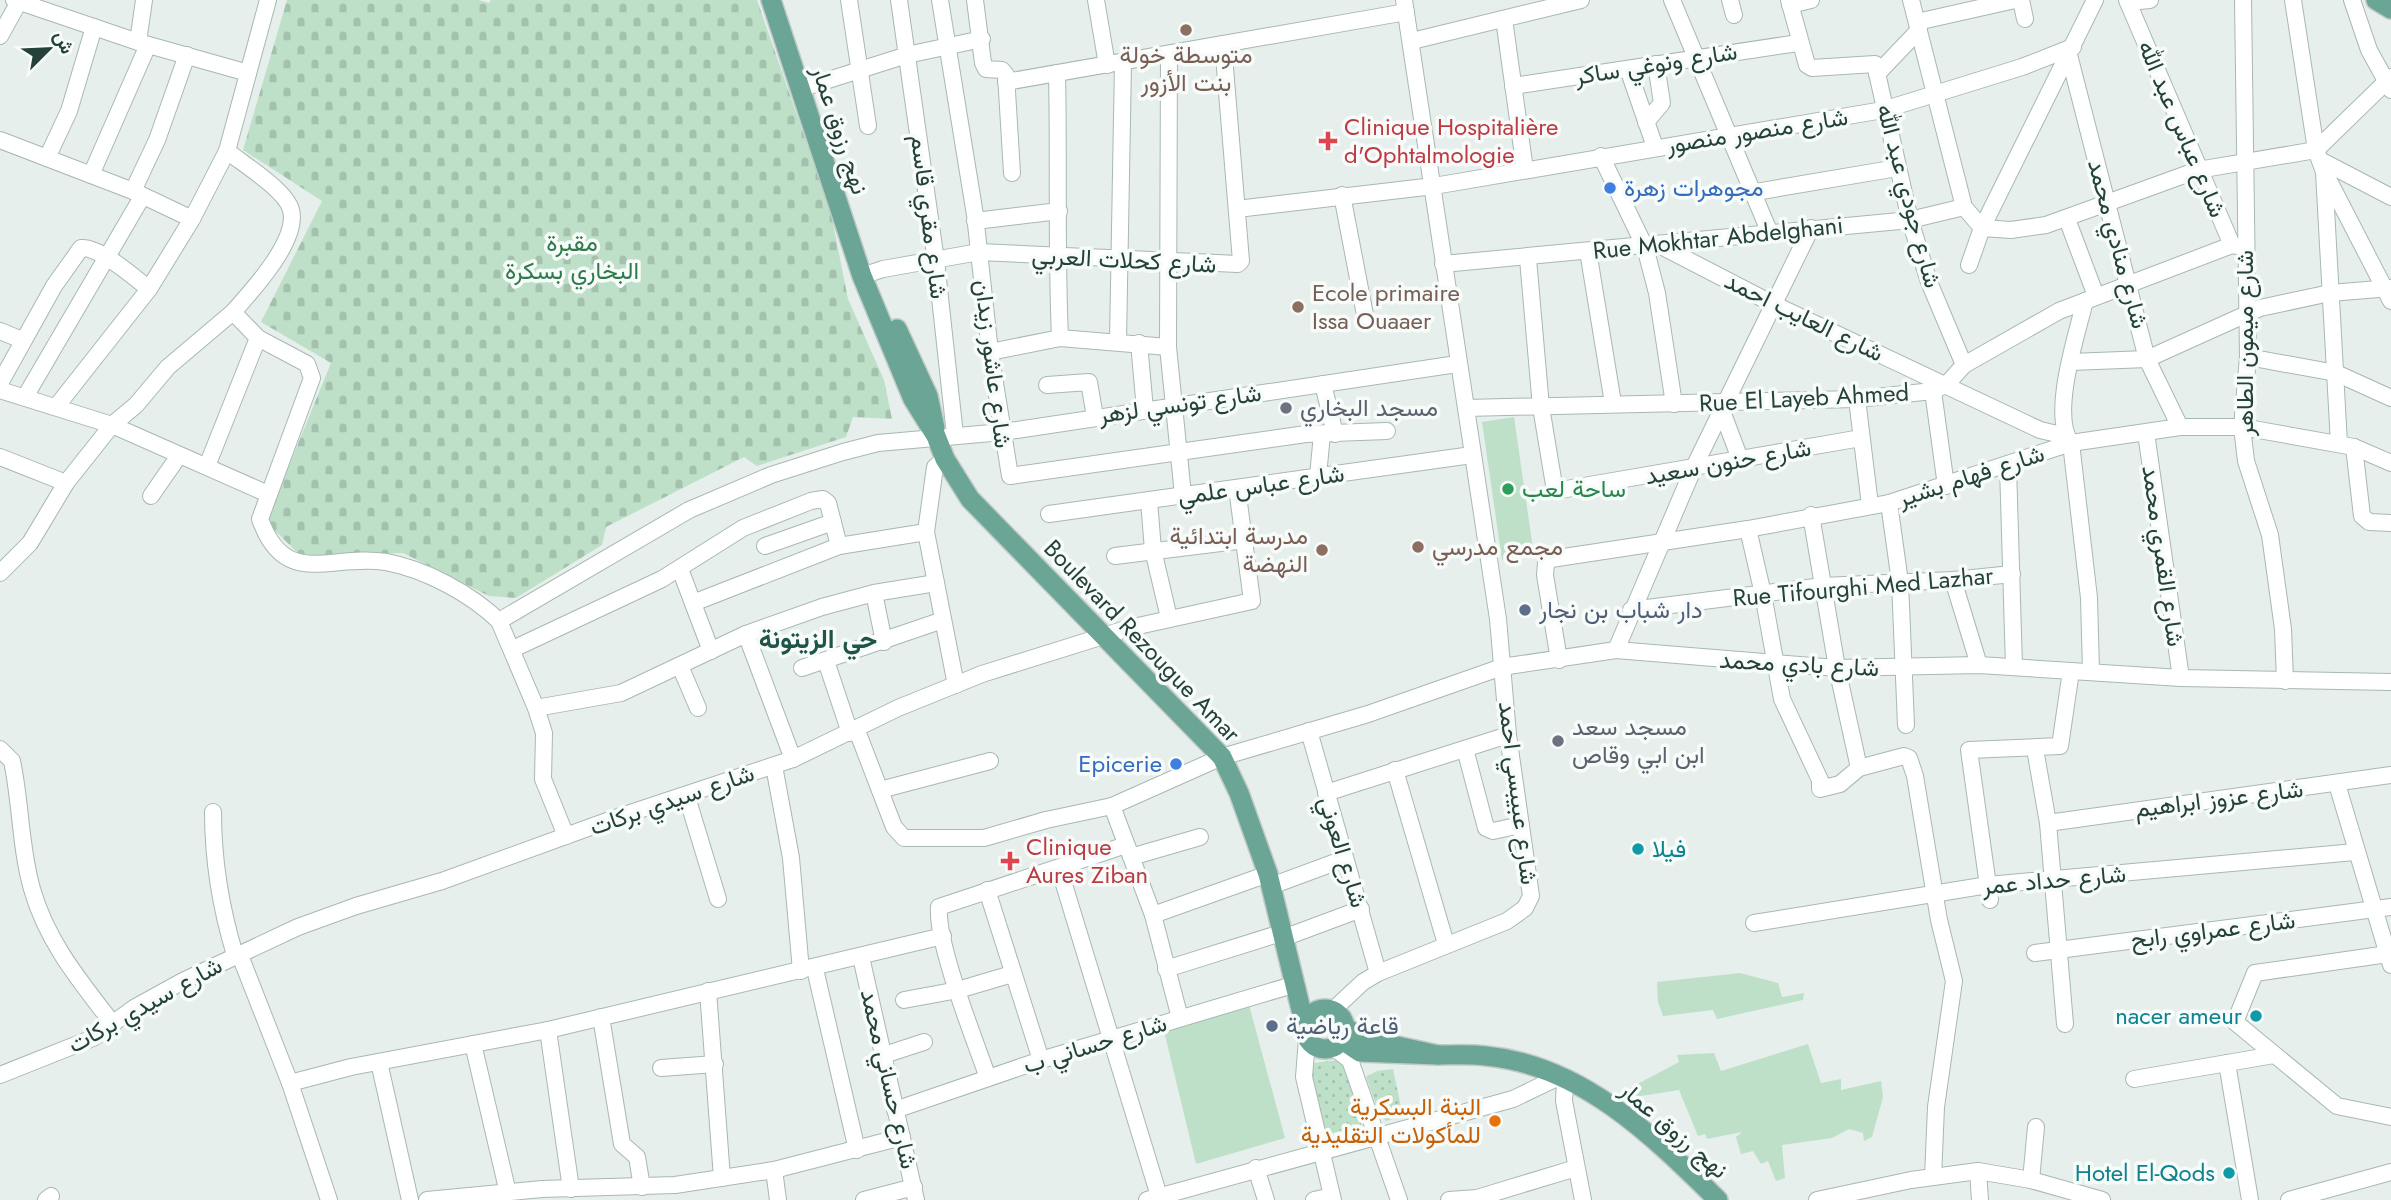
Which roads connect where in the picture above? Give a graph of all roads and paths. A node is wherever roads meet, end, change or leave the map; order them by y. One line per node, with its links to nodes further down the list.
1 (144, 0): 35 (street)
2 (268, 0): 49 (street)
3 (771, 0): 54 (main road, نهج رزوق عمار)
4 (782, 0): 54 (main road, نهج رزوق عمار)
5 (849, 0): 46 (street)
6 (899, 0): 42 (street, شارع مقري قاسم)
7 (940, 0): 38 (street, شارع عاشور زيدان)
8 (975, 0): 33 (street)
9 (1096, 0): 44 (street)
10 (1581, 0): 25 (street)
11 (1672, 0): 43 (street)
12 (1811, 0): 24 (street)
13 (1911, 0): 30 (street)
14 (2015, 0): 30 (street)
15 (2021, 0): 29 (street)
16 (2095, 0): 39 (street)
17 (2150, 0): 23 (street)
18 (2243, 0): 66 (street, شارع ميمون الطاهر)
19 (2293, 0): 65 (street)
20 (2352, 0): 52 (street)
21 (2376, 0): 27 (main road)
22 (18, 1): 31 (street); 32 (street)
23 (2128, 1): 69 (street, شارع عباس عبد الله)
24 (1789, 3): 36 (street)
25 (1547, 4): 28 (street)
26 (1405, 6): 34 (street, شارع عبيبسي احمد); 37 (street)
27 (2391, 9)
28 (1504, 19): 34 (street); 53 (street)
29 (2025, 19)
30 (1918, 26): 48 (street); 55 (street)
31 (94, 27): 35 (street); 64 (street)
32 (0, 36)
33 (982, 40): 38 (street); 51 (street)
34 (1412, 41): 72 (street, شارع عبيبسي احمد)
35 (143, 43): 41 (street); 71 (street)
36 (1798, 43): 43 (street, شارع ونوغي ساكر); 48 (street)
37 (1223, 44): 40 (street); 79 (street, شارع كحلات العربي)
38 (948, 45): 42 (street); 84 (street, شارع عاشور زيدان)
39 (2071, 51): 55 (street, شارع منصور منصور); 77 (street, شارع منادي محمد); 86 (street)
40 (1169, 54): 44 (street); 97 (street)
41 (187, 55): 49 (street); 74 (street)
42 (907, 55): 46 (street); 96 (street, شارع مقري قاسم)
43 (1695, 58): 45 (street, شارع ونوغي ساكر); 59 (street)
44 (1115, 64): 50 (street); 95 (street)
45 (1656, 64): 47 (street, شارع ونوغي ساكر); 57 (street)
46 (859, 69): 54 (street); 58 (street)
47 (1628, 69): 53 (street, شارع ونوغي ساكر); 57 (street)
48 (1876, 69): 56 (street, شارع جودي عبد الله)
49 (248, 73): 62 (street)
50 (1057, 73): 51 (street); 80 (street)
51 (1006, 82): 70 (street)
52 (2390, 83): 65 (street)
53 (1513, 86): 68 (street)
54 (805, 87): 100 (main road, نهج رزوق عمار)
55 (1935, 95): 56 (street, شارع منصور منصور); 78 (street)
56 (1883, 110): 59 (street, شارع منصور منصور); 67 (street, شارع جودي عبد الله)
57 (1647, 122): 61 (street)
58 (869, 126)
59 (1727, 135): 61 (street, شارع منصور منصور); 73 (street)
60 (0, 140): 64 (street)
61 (1655, 147): 63 (street, شارع منصور منصور)
62 (227, 151): 81 (street); 107 (street)
63 (1601, 156): 68 (street, شارع منصور منصور); 88 (street)
64 (47, 158): 71 (street)
65 (2320, 160): 66 (street); 76 (street); 103 (street); 104 (street)
66 (2246, 162): 69 (street); 89 (street, شارع ميمون الطاهر)
67 (1897, 167): 73 (street); 82 (street, شارع جودي عبد الله)
68 (1525, 170): 72 (street, شارع منصور منصور)
69 (2198, 170): 77 (street); 89 (street, شارع عباس عبد الله)
70 (1012, 173)
71 (90, 175): 74 (street)
72 (1434, 186): 75 (street, شارع منصور منصور); 98 (street, شارع عبيبسي احمد)
73 (1750, 193): 87 (street)
74 (138, 194): 81 (street); 92 (street)
75 (1342, 195): 79 (street, شارع منصور منصور); 109 (street)
76 (2391, 197)
77 (2106, 201): 83 (street); 101 (street, شارع منادي محمد)
78 (1964, 207): 82 (street, Rue Mokhtar Abdelghani); 86 (street)
79 (1237, 209): 97 (street, شارع كحلات العربي)
80 (1059, 211): 84 (street); 93 (street)
81 (192, 219): 102 (street)
82 (1910, 219): 85 (street, Rue Mokhtar Abdelghani); 122 (street, شارع جودي عبد الله)
83 (2067, 219): 86 (street); 105 (street)
84 (975, 221): 91 (street, شارع عاشور زيدان)
85 (1811, 228): 87 (street, Rue Mokhtar Abdelghani); 106 (street)
86 (1982, 228): 99 (street)
87 (1769, 231): 88 (street, Rue Mokhtar Abdelghani)
88 (1652, 246): 90 (street, Rue Mokhtar Abdelghani); 106 (street, شارع العايب احمد); 133 (street)
89 (2238, 246): 101 (street); 108 (street, شارع ميمون الطاهر)
90 (1588, 251): 94 (street, Rue Mokhtar Abdelghani); 132 (street)
91 (979, 252): 93 (street, شارع كحلات العربي); 96 (street, شارع كحلات العربي); 117 (street, شارع عاشور زيدان)
92 (107, 257): 102 (street); 113 (street); 129 (street)
93 (1056, 258): 95 (street, شارع كحلات العربي); 112 (street)
94 (1528, 258): 98 (street, Rue Mokhtar Abdelghani); 137 (street)
95 (1118, 260): 97 (street, شارع كحلات العربي); 114 (street)
96 (936, 261): 100 (street, شارع كحلات العربي); 148 (street, شارع مقري قاسم)
97 (1168, 263): 116 (street)
98 (1443, 264): 121 (street, شارع عبيبسي احمد)
99 (1969, 265)
100 (867, 274): 148 (main road, Boulevard Rezougue Amar); 148 (main road, Boulevard Rezougue Amar)
101 (2130, 285): 105 (street); 119 (street, شارع منادي محمد)
102 (149, 289): 136 (street)
103 (2330, 293): 104 (street); 108 (street); 123 (street)
104 (2389, 293)
105 (2091, 299): 120 (street); 122 (street)
106 (1775, 305): 127 (street, شارع العايب احمد); 135 (street)
107 (233, 312): 111 (street); 141 (street)
108 (2246, 317): 118 (street, شارع ميمون الطاهر); 119 (street)
109 (1366, 320)
110 (0, 331): 113 (street)
111 (258, 338): 159 (street); 166 (street)
112 (1060, 338): 114 (street); 117 (street)
113 (22, 340): 124 (street)
114 (1118, 341): 115 (street)
115 (1139, 343): 116 (street); 139 (street)
116 (1168, 347): 134 (street)
117 (990, 352): 145 (street, شارع عاشور زيدان)
118 (2248, 357): 123 (street); 143 (street, شارع ميمون الطاهر)
119 (2147, 359): 120 (street); 142 (street, شارع منادي محمد)
120 (2071, 362): 150 (street)
121 (1457, 364): 125 (street, شارع تونسي لزهر); 138 (street, شارع عبيبسي احمد)
122 (1964, 365): 127 (street)
123 (2336, 373): 130 (street); 151 (street)
124 (0, 383)
125 (1323, 384): 134 (street, شارع تونسي لزهر); 147 (street)
126 (1048, 385): 140 (street)
127 (1940, 387): 131 (street, Rue El Layeb Ahmed); 150 (street, شارع العايب احمد); 164 (street)
128 (0, 390): 129 (street)
129 (25, 397): 136 (street)
130 (2391, 398)
131 (1857, 399): 135 (street, Rue El Layeb Ahmed); 149 (street)
132 (1613, 403): 133 (street, Rue El Layeb Ahmed); 137 (street, Rue El Layeb Ahmed)
133 (1674, 404): 135 (street, Rue El Layeb Ahmed)
134 (1175, 406): 139 (street, شارع تونسي لزهر); 152 (street)
135 (1724, 406): 157 (street); 161 (street)
136 (56, 407): 141 (street)
137 (1541, 407): 138 (street, Rue El Layeb Ahmed); 161 (street, شارع حنون سعيد)
138 (1466, 408): 153 (street, شارع عبيبسي احمد)
139 (1145, 410): 140 (street, شارع تونسي لزهر)
140 (1095, 416): 145 (street, شارع تونسي لزهر)
141 (112, 425): 155 (street); 163 (street)
142 (2180, 427): 143 (street, شارع فهام بشير); 146 (street, شارع فهام بشير)
143 (2242, 427): 151 (street, شارع فهام بشير); 217 (street, شارع ميمون الطاهر)
144 (1387, 430): 147 (street, شارع عاشور زيدان)
145 (1003, 432): 148 (street, شارع تونسي لزهر); 152 (street, شارع عاشور زيدان)
146 (2146, 433): 150 (street, شارع فهام بشير); 216 (street, شارع القمري محمد)
147 (1328, 434): 152 (street, شارع عاشور زيدان); 162 (street)
148 (945, 436): 156 (main road, Boulevard Rezougue Amar); 197 (street, شارع تونسي لزهر)
149 (1861, 438): 157 (street, شارع حنون سعيد); 171 (street)
150 (2068, 440): 160 (street, شارع فهام بشير); 214 (street)
151 (2347, 445): 158 (street, شارع فهام بشير); 175 (street)
152 (1179, 453): 167 (street)
153 (1472, 455): 162 (street, شارع عباس علمي); 209 (street, شارع عبيبسي احمد)
154 (0, 457): 163 (street)
155 (178, 457): 159 (street); 168 (street)
156 (945, 459): 177 (street); 199 (main road, Boulevard Rezougue Amar)
157 (1740, 459): 161 (street, شارع حنون سعيد)
158 (2391, 463)
159 (207, 466): 166 (street)
160 (2008, 466): 164 (street, شارع فهام بشير); 186 (street)
161 (1694, 467): 179 (street)
162 (1318, 476): 165 (street, شارع عباس علمي)
163 (66, 483): 185 (street)
164 (1946, 486): 170 (street, شارع فهام بشير)
165 (1237, 488): 167 (street, شارع عباس علمي); 178 (street, شارع سيدي بركات)
166 (268, 494): 197 (street)
167 (1183, 495): 169 (street, شارع عباس علمي)
168 (151, 496)
169 (1149, 501): 172 (street, شارع عباس علمي); 182 (street)
170 (1889, 503): 171 (street, شارع فهام بشير); 188 (street)
171 (1870, 505): 173 (street, شارع فهام بشير)
172 (1049, 514)
173 (1811, 515): 176 (street, شارع فهام بشير); 190 (street)
174 (833, 522): 180 (street); 181 (street); 184 (street)
175 (2391, 523)
176 (1748, 529): 179 (street, شارع فهام بشير); 192 (street)
177 (926, 532): 181 (street); 189 (street)
178 (1245, 540): 182 (street); 195 (street, شارع سيدي بركات)
179 (1662, 542): 194 (street); 204 (street, شارع فهام بشير)
180 (765, 546)
181 (839, 546): 193 (street)
182 (1153, 550): 183 (street); 195 (street)
183 (1115, 556)
184 (680, 569): 193 (street); 201 (street)
185 (0, 573)
186 (2012, 573): 187 (street, Rue Tifourghi Med Lazhar); 210 (street)
187 (1953, 580): 188 (street, Rue Tifourghi Med Lazhar); 206 (street)
188 (1900, 582): 190 (street, Rue Tifourghi Med Lazhar); 213 (street)
189 (936, 583): 191 (street); 196 (street)
190 (1823, 586): 192 (street, Rue Tifourghi Med Lazhar); 212 (street)
191 (874, 593): 198 (street); 200 (street)
192 (1763, 594): 194 (street, Rue Tifourghi Med Lazhar); 207 (street)
193 (693, 603): 203 (street)
194 (1631, 610): 202 (street)
195 (1169, 618): 199 (street, شارع سيدي بركات)
196 (943, 620): 200 (street); 219 (street)
197 (499, 621): 201 (street)
198 (746, 634): 203 (street); 230 (street)
199 (1103, 636): 219 (street, شارع سيدي بركات); 229 (main road, Boulevard Rezougue Amar)
200 (884, 642): 205 (street)
201 (513, 649): 220 (street)
202 (1616, 650): 204 (street, شارع بادي محمد); 207 (street, شارع بادي محمد)
203 (711, 651): 208 (street)
204 (1559, 660): 209 (street, شارع بادي محمد)
205 (826, 661): 211 (street); 223 (street, شارع بادي محمد)
206 (1979, 664): 210 (street, شارع بادي محمد); 213 (street, شارع بادي محمد)
207 (1774, 665): 212 (street, شارع بادي محمد); 233 (street)
208 (680, 667): 220 (street); 221 (street)
209 (1502, 667): 224 (street, شارع بادي محمد); 225 (street, شارع عبيبسي احمد)
210 (2014, 667): 215 (street, شارع بادي محمد)
211 (802, 668)
212 (1837, 668): 213 (street, شارع بادي محمد); 233 (street)
213 (1906, 669): 222 (street)
214 (2091, 670): 215 (street, شارع بادي محمد); 216 (street, شارع بادي محمد)
215 (2071, 671): 228 (street)
216 (2181, 678): 217 (street, شارع بادي محمد)
217 (2285, 681): 218 (street, شارع بادي محمد)
218 (2391, 682)
219 (956, 685): 223 (street, شارع سيدي بركات)
220 (536, 708): 244 (street)
221 (698, 708)
222 (1906, 725)
223 (853, 731): 230 (street, شارع سيدي بركات); 237 (street, شارع بادي محمد)
224 (1309, 731): 229 (street, شارع بادي محمد); 238 (street, شارع العوني)
225 (1508, 735): 227 (street); 243 (street, شارع عبيبسي احمد)
226 (0, 749): 279 (street)
227 (1465, 749): 234 (street); 243 (street)
228 (2035, 749): 242 (street); 254 (street)
229 (1222, 757): 240 (street, شارع بادي محمد); 250 (main road, Boulevard Rezougue Amar)
230 (793, 759): 232 (street, شارع سيدي بركات)
231 (990, 761): 237 (street)
232 (774, 766): 239 (street, شارع سيدي بركات); 269 (street)
233 (1859, 768): 253 (street)
234 (1395, 771): 238 (street); 262 (street)
235 (2391, 775): 236 (street, شارع عزوز ابراهيم)
236 (2337, 784): 242 (street, شارع عزوز ابراهيم); 247 (street)
237 (880, 790): 240 (street, شارع بادي محمد)
238 (1326, 793): 248 (street, شارع العوني)
239 (687, 797): 244 (street, شارع سيدي بركات); 255 (street)
240 (1112, 806): 246 (street)
241 (213, 812): 265 (street)
242 (2048, 822): 251 (street)
243 (1521, 825): 262 (street, شارع عبيبسي احمد)
244 (566, 836): 265 (street, شارع سيدي بركات)
245 (1200, 837): 246 (street)
246 (1129, 851): 249 (street); 258 (street)
247 (2355, 852): 251 (street, شارع حداد عمر); 256 (street)
248 (1344, 859): 250 (street); 257 (street, شارع العوني)
249 (1059, 868): 252 (street); 284 (street)
250 (1269, 880): 258 (street); 260 (main road, Boulevard Rezougue Amar)
251 (2052, 880): 254 (street, شارع حداد عمر); 263 (street)
252 (987, 890): 261 (street); 271 (street)
253 (1934, 891): 254 (street, شارع حداد عمر); 259 (street, شارع حداد عمر); 311 (street)
254 (1989, 892)
255 (718, 899)
256 (2383, 908): 263 (street, شارع عمراوي رابح); 267 (street)
257 (1361, 909): 260 (street); 270 (street, شارع العوني)
258 (1153, 915): 268 (street)
259 (1754, 923)
260 (1285, 934): 268 (street); 272 (main road, Boulevard Rezougue Amar)
261 (943, 936): 266 (street); 273 (street)
262 (1446, 944): 270 (street, شارع عبيبسي احمد)
263 (2058, 949): 264 (street, شارع عمراوي رابح); 280 (street)
264 (2035, 953)
265 (237, 954): 279 (street, شارع سيدي بركات); 298 (street)
266 (860, 957): 269 (street); 288 (street, شارع حساني محمد)
267 (2389, 960): 287 (street)
268 (1166, 969): 278 (street)
269 (808, 970): 274 (street); 304 (street)
270 (1378, 973): 276 (street, شارع عبيبسي احمد)
271 (1012, 974): 273 (street); 289 (street)
272 (1296, 984): 276 (main road); 278 (street, شارع حساني ب); 282 (main road, Boulevard Rezougue Amar)
273 (958, 990): 275 (street); 296 (street)
274 (708, 991): 277 (street); 292 (street)
275 (904, 1000)
276 (1328, 1010): 282 (main road); 283 (main road)
277 (601, 1017): 281 (street); 315 (street)
278 (1180, 1018): 284 (street, شارع حساني ب)
279 (113, 1024): 294 (street, شارع سيدي بركات)
280 (2065, 1024)
281 (548, 1030): 286 (street); 314 (street)
282 (1306, 1032): 283 (main road); 305 (street)
283 (1340, 1038): 295 (main road); 303 (street)
284 (1110, 1039): 289 (street, شارع حساني ب); 318 (street)
285 (924, 1042): 288 (street)
286 (473, 1044): 290 (street); 317 (street)
287 (2274, 1055): 291 (street); 300 (street)
288 (881, 1056): 299 (street, شارع حساني محمد)
289 (1041, 1060): 296 (street, شارع حساني ب)
290 (379, 1062): 298 (street); 321 (street)
291 (2227, 1063): 297 (street); 334 (street)
292 (715, 1064): 293 (street); 312 (street)
293 (660, 1068)
294 (0, 1075)
295 (1563, 1077): 303 (street); 307 (street); 330 (main road, نهج رزوق عمار)
296 (988, 1078): 299 (street, شارع حساني ب)
297 (2134, 1079)
298 (290, 1083): 320 (street)
299 (895, 1110): 302 (street, شارع حساني محمد)
300 (2391, 1117)
301 (2036, 1128): 313 (street)
302 (902, 1137): 304 (street); 316 (street, شارع حساني محمد)
303 (1378, 1138): 305 (street); 327 (street)
304 (857, 1150): 308 (street)
305 (1321, 1151): 306 (street); 319 (street)
306 (1256, 1168): 318 (street); 325 (street)
307 (1576, 1168): 328 (street); 329 (street)
308 (774, 1170): 312 (street); 323 (street)
309 (1978, 1171): 311 (street); 313 (street); 332 (street)
310 (2391, 1172): 335 (street)
311 (1933, 1177): 331 (street)
312 (722, 1178): 315 (street)
313 (2031, 1180): 333 (street)
314 (571, 1189): 315 (street); 317 (street)
315 (652, 1192)
316 (915, 1194): 324 (street)
317 (501, 1195): 322 (street)
318 (1153, 1198)
319 (1332, 1198): 326 (street)
320 (329, 1200)
321 (410, 1200)
322 (427, 1200)
323 (778, 1200)
324 (864, 1200)
325 (1266, 1200)
326 (1314, 1200)
327 (1399, 1200)
328 (1449, 1200)
329 (1583, 1200)
330 (1718, 1200)
331 (1817, 1200)
332 (1980, 1200)
333 (2102, 1200)
334 (2250, 1200)
335 (2288, 1200)

